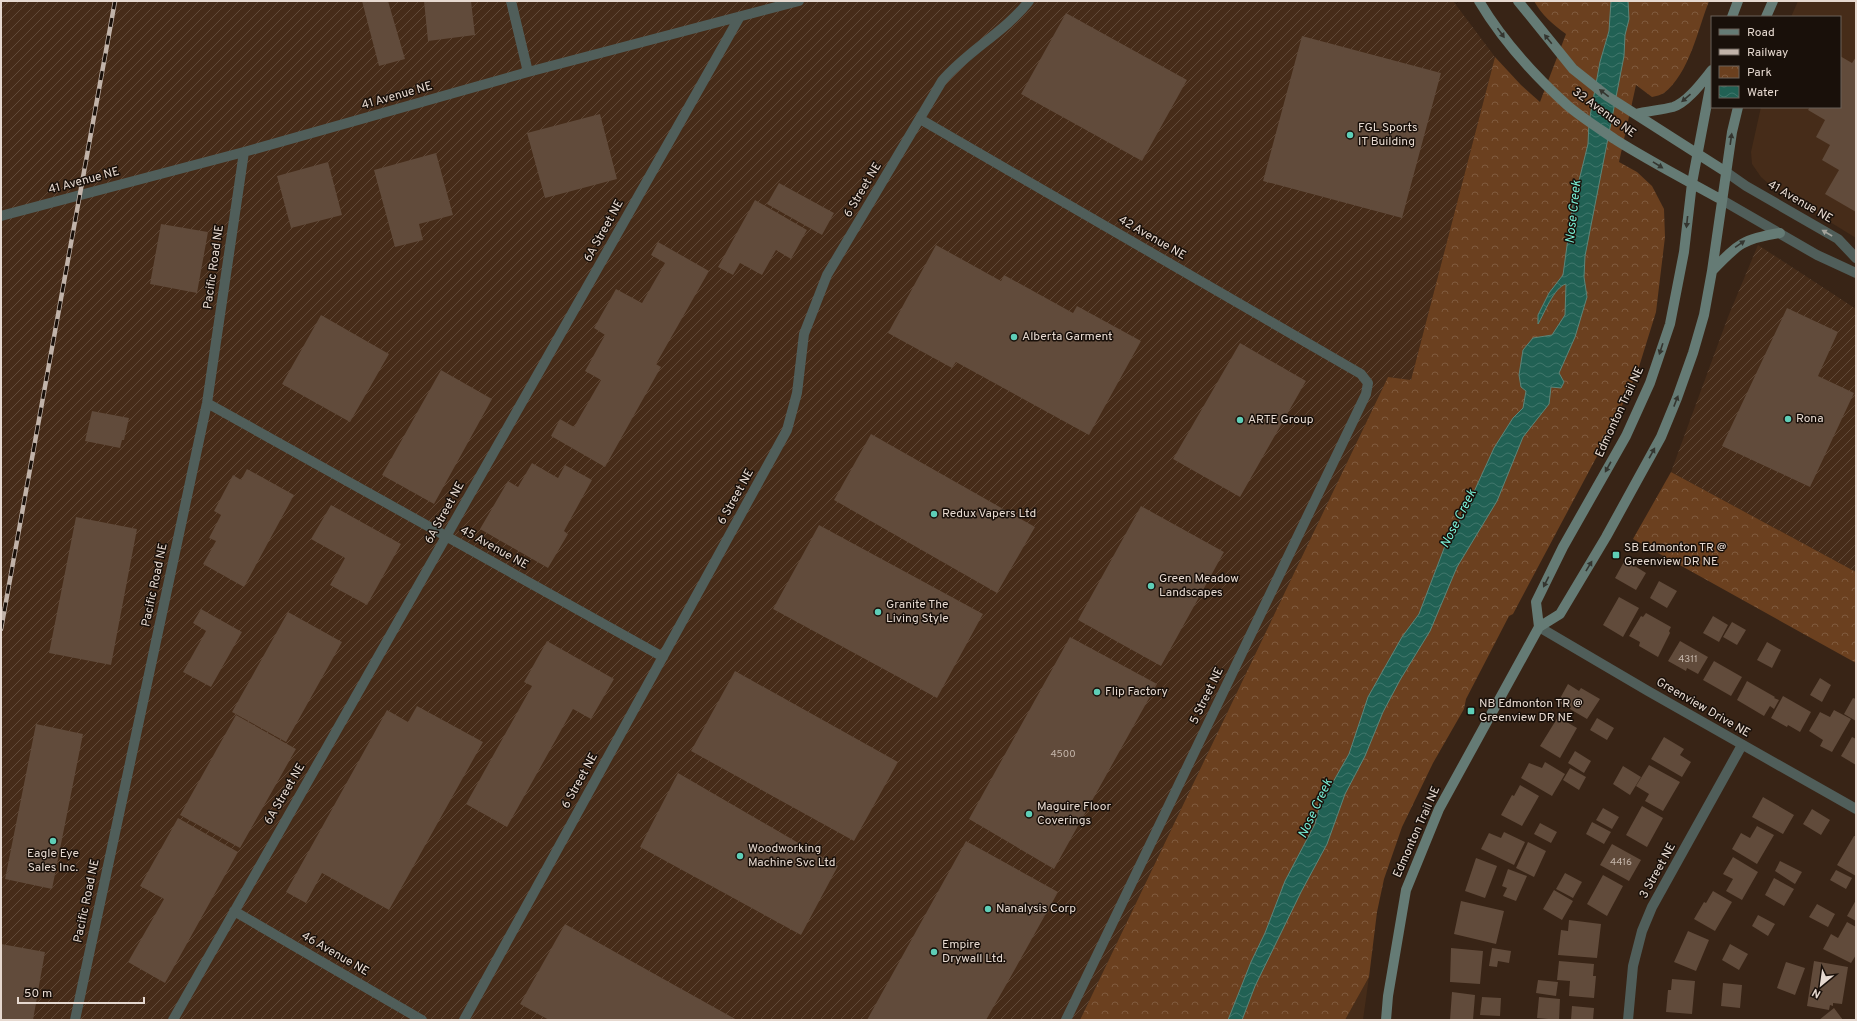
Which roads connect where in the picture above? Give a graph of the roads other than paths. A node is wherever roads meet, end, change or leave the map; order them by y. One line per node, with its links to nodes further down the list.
1 (512, 1): 12 (street)
2 (799, 1): 10 (street, 41 Avenue NE)
3 (1029, 1): 16 (street, 6 Street NE)
4 (1480, 1): 20 (main road, 32 Avenue NE, one-way to 20)
5 (1518, 1): 15 (main road, 32 Avenue NE, one-way to 5)
6 (1738, 1): 8 (main road)
7 (1773, 1): 9 (main road)
8 (1732, 16)
9 (1766, 16)
10 (739, 18): 12 (street, 41 Avenue NE); 29 (street, 6A Street NE)
11 (1711, 71): 15 (main road, one-way to 15)
12 (528, 72): 17 (street, 41 Avenue NE)
13 (1711, 82): 18 (main road, Edmonton Trail NE)
14 (1738, 108): 19 (main road, Edmonton Trail NE, one-way to 14)
15 (1635, 114): 18 (main road, 32 Avenue NE)
16 (920, 119): 27 (street, 42 Avenue NE); 31 (street, 6 Street NE)
17 (244, 152): 22 (street, 41 Avenue NE); 28 (street, Pacific Road NE)
18 (1697, 153): 19 (main road, 32 Avenue NE); 20 (main road, Edmonton Trail NE)
19 (1726, 172): 21 (main road, Edmonton Trail NE); 24 (street, 41 Avenue NE, one-way to 19)
20 (1692, 183): 21 (main road, 32 Avenue NE); 30 (main road, Edmonton Trail NE, one-way to 30)
21 (1722, 200): 23 (street); 25 (main road, Edmonton Trail NE)
22 (1, 216)
23 (1780, 233): 25 (main road, one-way to 23); 26 (street)
24 (1856, 258)
25 (1712, 271): 30 (main road, Edmonton Trail NE, one-way to 25)
26 (1856, 273)
27 (1368, 383): 39 (street, 5 Street NE)
28 (207, 403): 29 (street, 45 Avenue NE); 35 (street, Pacific Road NE)
29 (446, 537): 31 (street, 45 Avenue NE); 34 (street, 6A Street NE)
30 (1539, 627): 32 (street, Greenview Drive NE); 40 (main road, Edmonton Trail NE)
31 (663, 656): 38 (street, 6 Street NE)
32 (1742, 745): 33 (street, Greenview Drive NE); 41 (street, 3 Street NE)
33 (1856, 809)
34 (234, 911): 36 (street, 6A Street NE); 37 (street, 46 Avenue NE)
35 (75, 1020)
36 (173, 1020)
37 (422, 1020)
38 (464, 1020)
39 (1066, 1020)
40 (1386, 1020)
41 (1628, 1020)

